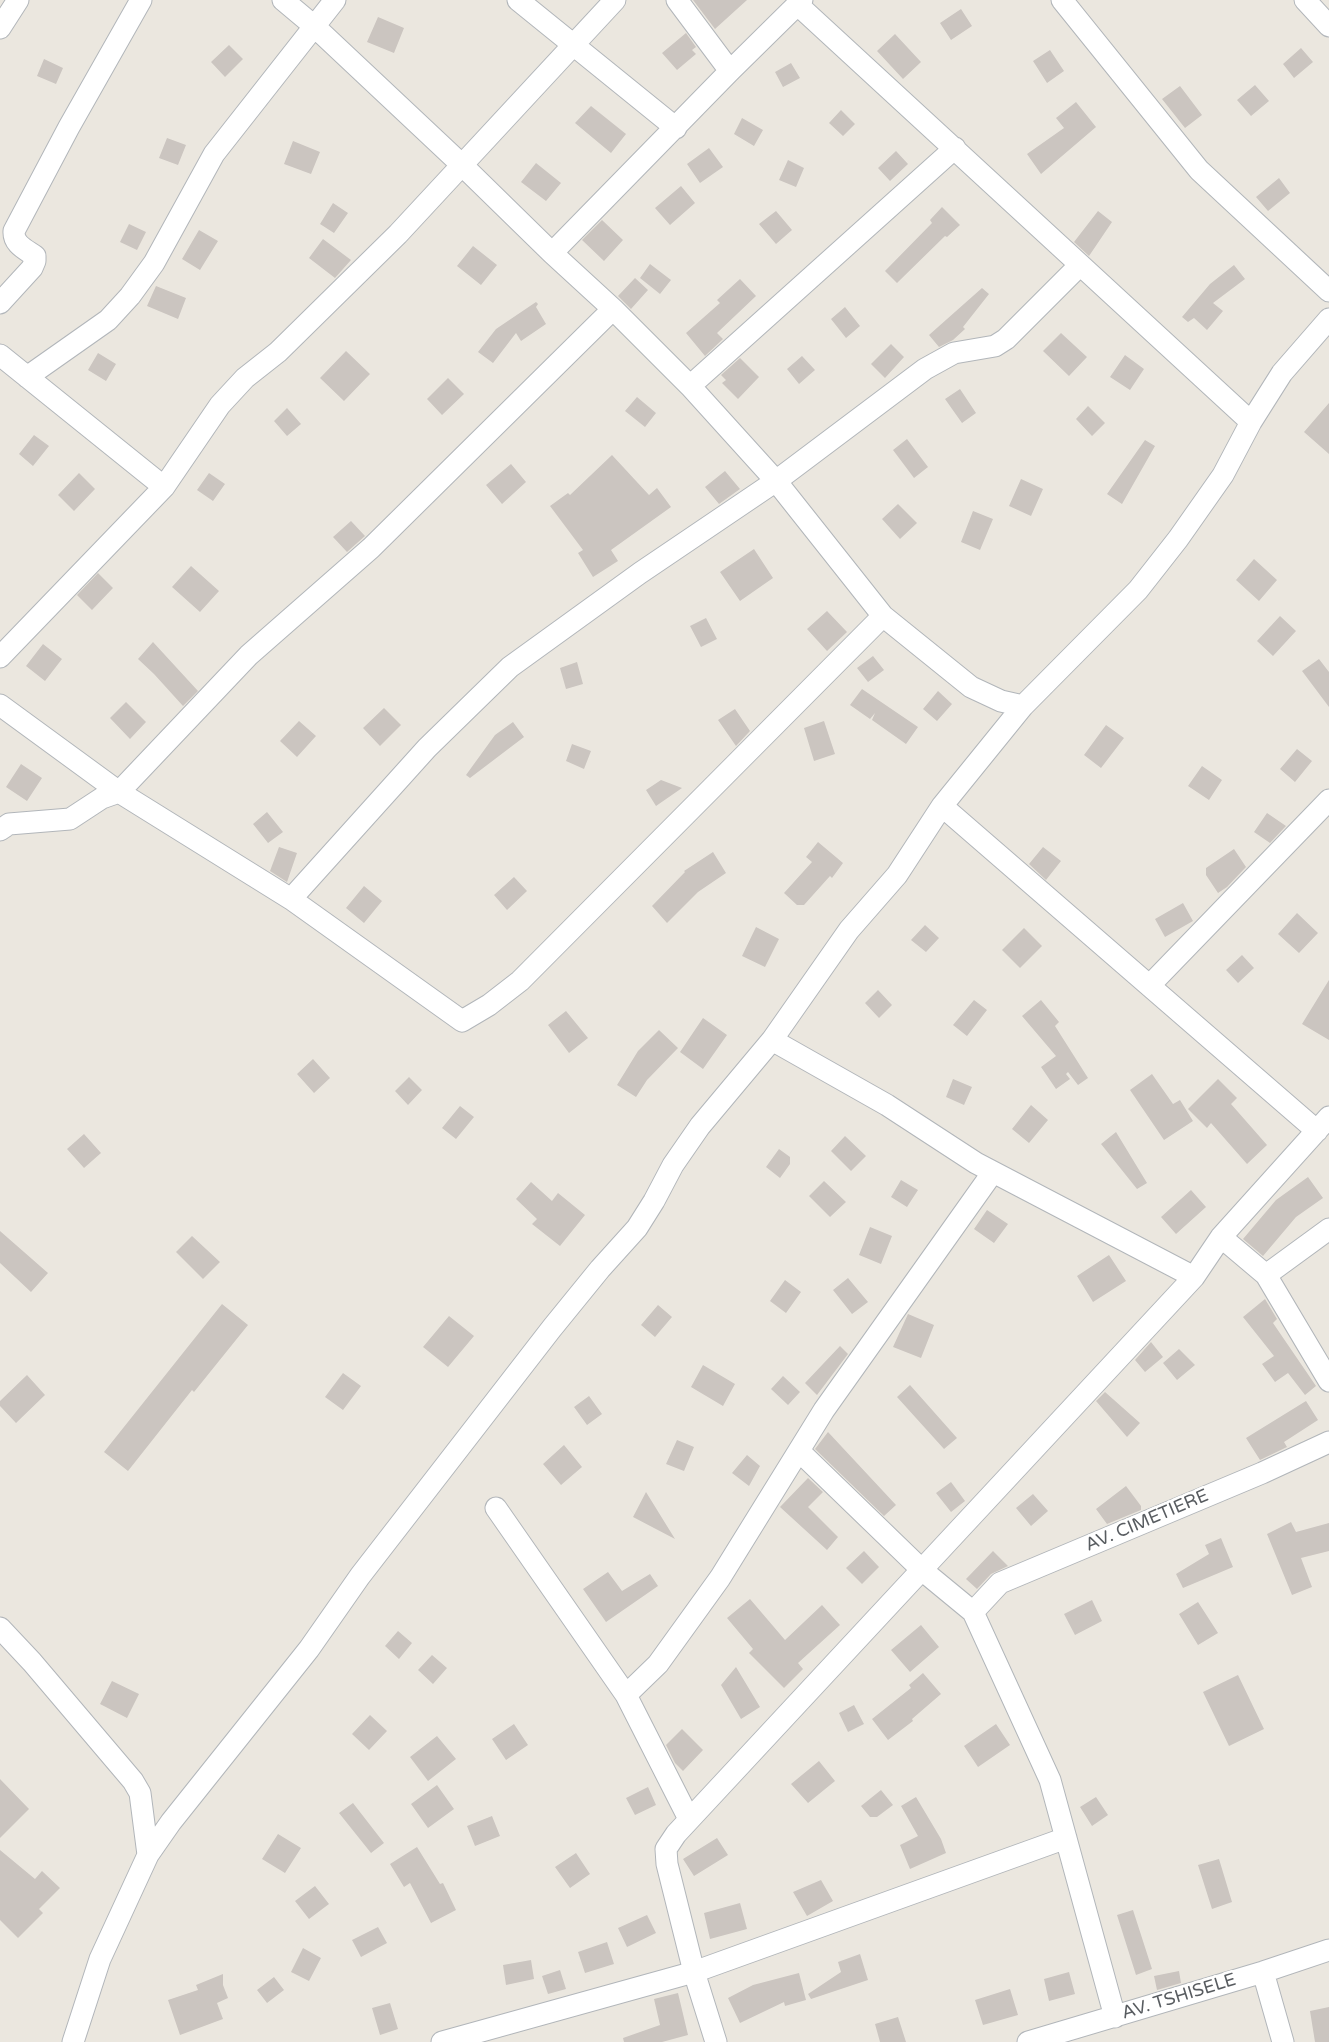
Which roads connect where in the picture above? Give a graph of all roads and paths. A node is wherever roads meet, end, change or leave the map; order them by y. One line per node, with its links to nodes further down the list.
1 (18, 0): 13 (street)
2 (141, 0): 22 (street)
3 (283, 0): 11 (street)
4 (335, 0): 11 (street)
5 (519, 0): 14 (street)
6 (615, 0): 14 (street)
7 (677, 0): 15 (street)
8 (1062, 0): 21 (street)
9 (1305, 0): 12 (street)
10 (800, 2): 15 (street); 17 (street)
11 (314, 26): 18 (street); 26 (street)
12 (1329, 26)
13 (0, 28)
14 (574, 45): 16 (street); 18 (street)
15 (730, 70): 16 (street)
16 (676, 128): 19 (street)
17 (955, 148): 20 (street); 27 (street)
18 (463, 166): 19 (street); 30 (street)
19 (552, 253): 23 (street)
20 (1079, 266): 28 (street); 29 (street)
21 (1329, 291)
22 (0, 303)
23 (613, 309): 27 (street); 35 (street)
24 (1329, 319): 28 (street)
25 (0, 356): 26 (street)
26 (27, 377): 30 (street)
27 (690, 386): 29 (street)
28 (1251, 422): 34 (street)
29 (776, 481): 31 (street); 39 (street)
30 (164, 487): 32 (street)
31 (883, 616): 34 (street); 39 (street)
32 (0, 657)
33 (0, 705): 35 (street)
34 (1023, 706): 37 (street)
35 (119, 792): 38 (street); 39 (street)
36 (1329, 800): 40 (street)
37 (942, 806): 40 (street); 41 (street)
38 (0, 830)
39 (291, 899)
40 (1150, 985): 42 (street)
41 (772, 1040): 43 (street); 58 (street)
42 (1323, 1124): 45 (street)
43 (993, 1172): 47 (street); 50 (street)
44 (1329, 1229): 46 (street)
45 (1221, 1237): 46 (street); 47 (street)
46 (1266, 1275): 48 (street)
47 (1194, 1277): 52 (street)
48 (1329, 1381)
49 (1329, 1442): 53 (street, AV. CIMETIERE)
50 (799, 1451): 52 (street); 55 (street)
51 (496, 1508): 55 (street)
52 (922, 1570): 53 (street); 56 (street)
53 (973, 1612): 57 (street)
54 (0, 1628): 58 (street)
55 (626, 1695): 56 (street)
56 (690, 1819): 60 (street)
57 (1066, 1838): 60 (street); 62 (street)
58 (148, 1855): 63 (street)
59 (1329, 1950): 61 (street, AV. TSHISELE)
60 (694, 1972): 64 (street); 65 (street)
61 (1263, 1972): 62 (street, AV. TSHISELE); 67 (street)
62 (1115, 2017): 66 (street, AV. TSHISELE)
63 (73, 2042)
64 (442, 2042)
65 (716, 2042)
66 (1028, 2042)
67 (1283, 2042)

